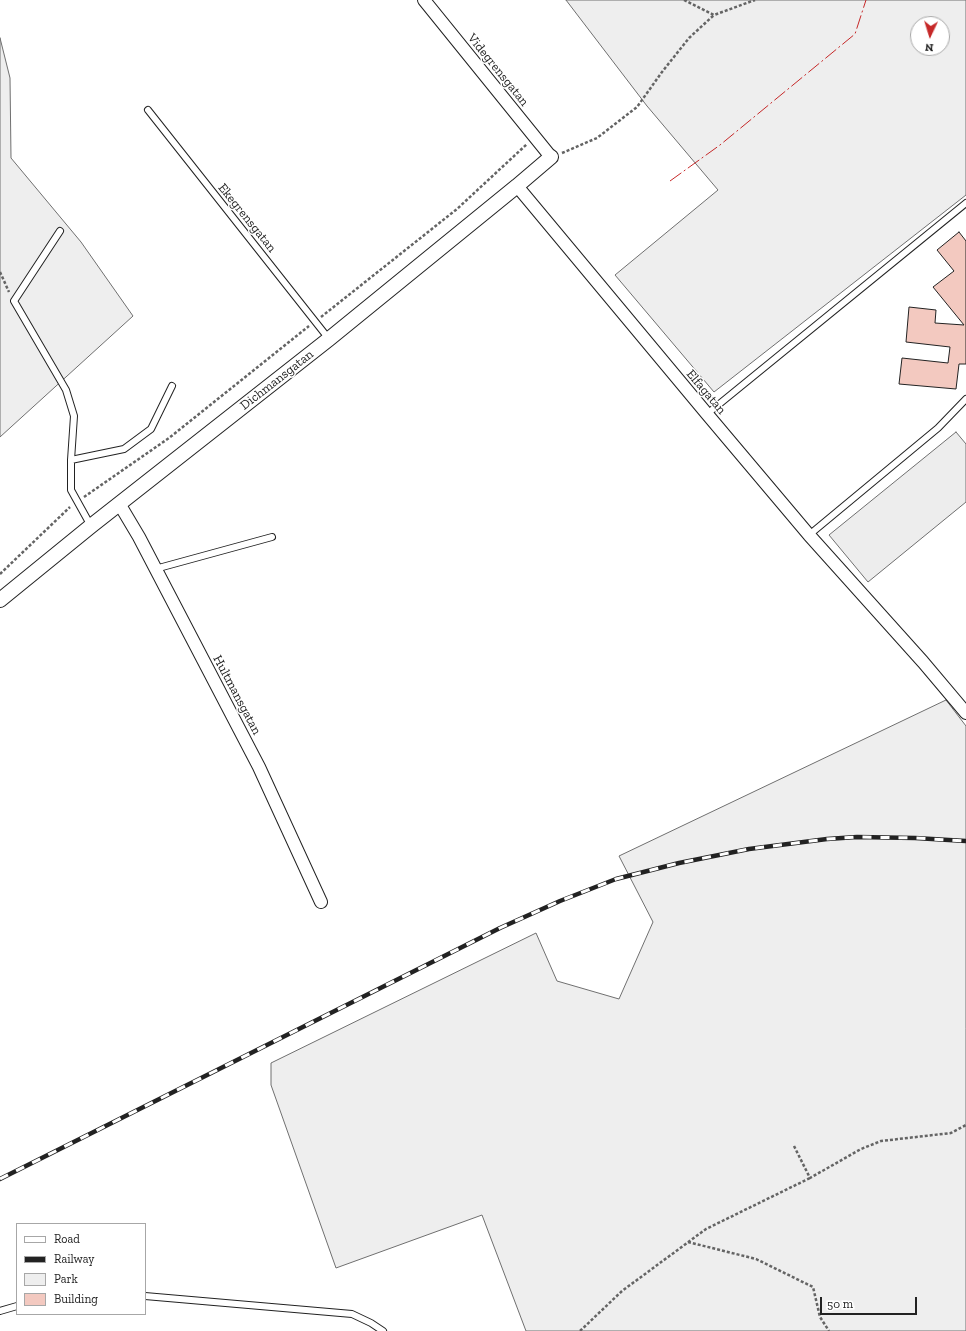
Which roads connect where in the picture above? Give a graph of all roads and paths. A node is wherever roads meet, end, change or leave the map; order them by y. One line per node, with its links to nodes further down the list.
1 (424, 0): 6 (street, Videgrensgatan)
2 (684, 0): 4 (path)
3 (755, 0): 4 (path)
4 (714, 15): 7 (path)
5 (148, 110): 13 (lane, Ekegrensgatan)
6 (535, 137): 7 (street, Videgrensgatan); 13 (path)
7 (551, 157): 8 (street, Dichmansgatan)
8 (517, 186): 14 (street, Dichmansgatan); 17 (street, Elfagatan)
9 (966, 203): 17 (lane)
10 (60, 231): 12 (lane)
11 (0, 272): 12 (path)
12 (14, 301): 18 (lane)
13 (316, 321): 14 (lane, Ekegrensgatan); 19 (path)
14 (330, 339): 20 (street, Dichmansgatan)
15 (172, 386): 18 (lane)
16 (966, 399): 22 (lane)
17 (707, 414): 22 (street, Elfagatan)
18 (71, 460): 19 (lane)
19 (77, 501): 21 (lane); 25 (path)
20 (120, 504): 21 (street, Dichmansgatan); 24 (street, Hultmansgatan)
21 (91, 526): 26 (street, Dichmansgatan)
22 (809, 535): 27 (street, Elfagatan)
23 (272, 537): 24 (lane)
24 (155, 569): 28 (street, Hultmansgatan)
25 (0, 574)
26 (0, 600)
27 (966, 713)
28 (321, 902)
29 (966, 1125): 31 (path)
30 (794, 1146): 31 (path)
31 (810, 1178): 32 (path)
32 (688, 1242): 37 (path); 38 (path)
33 (146, 1296): 36 (lane)
34 (16, 1306): 35 (lane)
35 (0, 1311)
36 (383, 1331)
37 (580, 1331)
38 (829, 1331)

